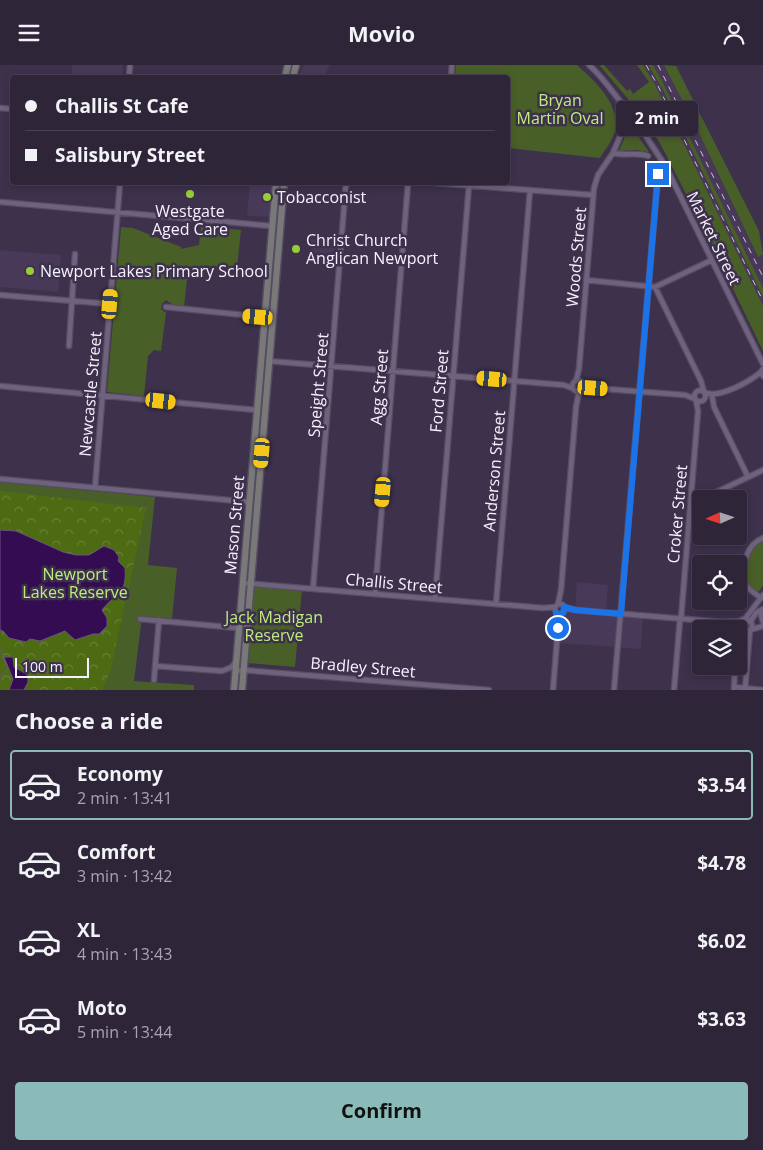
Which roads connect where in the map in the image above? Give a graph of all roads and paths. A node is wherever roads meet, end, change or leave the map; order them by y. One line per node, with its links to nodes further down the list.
1 (589, 65): 2 (street)
2 (617, 99): 3 (street); 4 (street)
3 (631, 115): 4 (street); 5 (street)
4 (625, 118): 6 (street)
5 (638, 124): 7 (street); 8 (street, Market Street)
6 (625, 125): 7 (street); 9 (street, Woods Street)
7 (632, 129): 8 (street); 9 (street, Woods Street)
8 (644, 134): 12 (street, Market Street)
9 (620, 137): 10 (street, Woods Street)
10 (613, 153): 11 (street); 20 (street, Woods Street)
11 (648, 155)
12 (666, 167): 25 (street, Market Street); 27 (street)
13 (120, 185): 22 (street, Newcastle Street)
14 (276, 185): 23 (street, Mason Street)
15 (284, 185): 37 (street, Mason Street)
16 (346, 185): 39 (street, Speight Street)
17 (408, 185): 40 (street, Agg Street)
18 (469, 185): 19 (street); 42 (street, Ford Street)
19 (530, 190): 20 (street); 44 (street, Anderson Street)
20 (593, 195): 26 (street, Woods Street)
21 (0, 202): 22 (street)
22 (118, 212): 23 (street); 31 (street, Newcastle Street)
23 (272, 226): 33 (street, Mason Street)
24 (75, 254): 30 (street)
25 (712, 261): 28 (street); 35 (street, Market Street)
26 (586, 280): 27 (street); 46 (street, Woods Street)
27 (648, 285): 28 (street); 47 (street)
28 (655, 287): 43 (street)
29 (0, 295): 30 (street)
30 (72, 301): 31 (street); 34 (street)
31 (110, 304): 50 (street, Newcastle Street)
32 (166, 307): 33 (street)
33 (264, 317): 36 (street, Mason Street)
34 (68, 346)
35 (758, 356): 38 (street, Market Street); 41 (street, Market Street)
36 (261, 360): 37 (street); 55 (street, Mason Street)
37 (269, 361): 39 (street); 66 (street, Mason Street)
38 (763, 363)
39 (332, 366): 40 (street); 67 (street, Speight Street)
40 (392, 371): 42 (street); 68 (street, Agg Street)
41 (762, 373): 52 (street)
42 (453, 376): 44 (street); 70 (street, Ford Street)
43 (700, 378): 48 (street); 49 (street)
44 (514, 381): 46 (street); 71 (street, Anderson Street)
45 (0, 386): 50 (street)
46 (578, 387): 47 (street); 72 (street, Woods Street)
47 (640, 391): 51 (street); 74 (street)
48 (697, 391): 49 (street); 51 (street); 53 (street)
49 (704, 392): 52 (street); 54 (street)
50 (103, 395): 55 (street); 60 (street, Newcastle Street)
51 (685, 395): 53 (street)
52 (712, 397): 54 (street); 58 (street)
53 (696, 399): 54 (street); 56 (street, Croker Street)
54 (703, 401): 56 (street, Croker Street)
55 (257, 410): 62 (street, Mason Street)
56 (698, 411): 63 (street, Croker Street)
57 (763, 470): 58 (street)
58 (748, 477): 61 (street)
59 (0, 479): 60 (street)
60 (95, 487): 62 (street)
61 (721, 490)
62 (249, 502): 65 (street, Mason Street)
63 (691, 504): 76 (street, Croker Street)
64 (763, 538): 69 (street)
65 (243, 583): 66 (street, Challis Street); 83 (street, Mason Street)
66 (251, 583): 67 (street, Challis Street); 88 (street, Mason Street)
67 (314, 589): 68 (street, Challis Street)
68 (374, 594): 70 (street, Challis Street)
69 (762, 596): 79 (street)
70 (435, 599): 71 (street, Challis Street)
71 (496, 604): 72 (street, Challis Street)
72 (559, 609): 74 (street, Challis Street); 97 (street, Woods Street)
73 (763, 609): 81 (street); 82 (street)
74 (621, 614): 76 (street, Challis Street); 98 (street)
75 (140, 619): 77 (street)
76 (681, 619): 78 (street, Challis Street); 99 (street, Croker Street)
77 (159, 620): 83 (street); 87 (street)
78 (695, 620)
79 (743, 620)
80 (747, 621): 81 (street)
81 (750, 622): 82 (street); 84 (street)
82 (763, 624): 84 (street)
83 (238, 628): 86 (street, Mason Street)
84 (750, 630): 85 (street); 93 (street)
85 (747, 632)
86 (236, 661): 87 (street); 89 (street, Mason Street)
87 (155, 666): 91 (street)
88 (243, 669): 89 (street, Bradley Street); 95 (street, Mason Street); 96 (street, Bradley Street)
89 (235, 671): 94 (street, Mason Street)
90 (735, 675): 92 (street)
91 (154, 680)
92 (734, 689): 93 (street)
93 (745, 689): 100 (street)
94 (234, 690)
95 (242, 690)
96 (490, 690)
97 (553, 690)
98 (614, 690)
99 (674, 690)
100 (763, 690)

